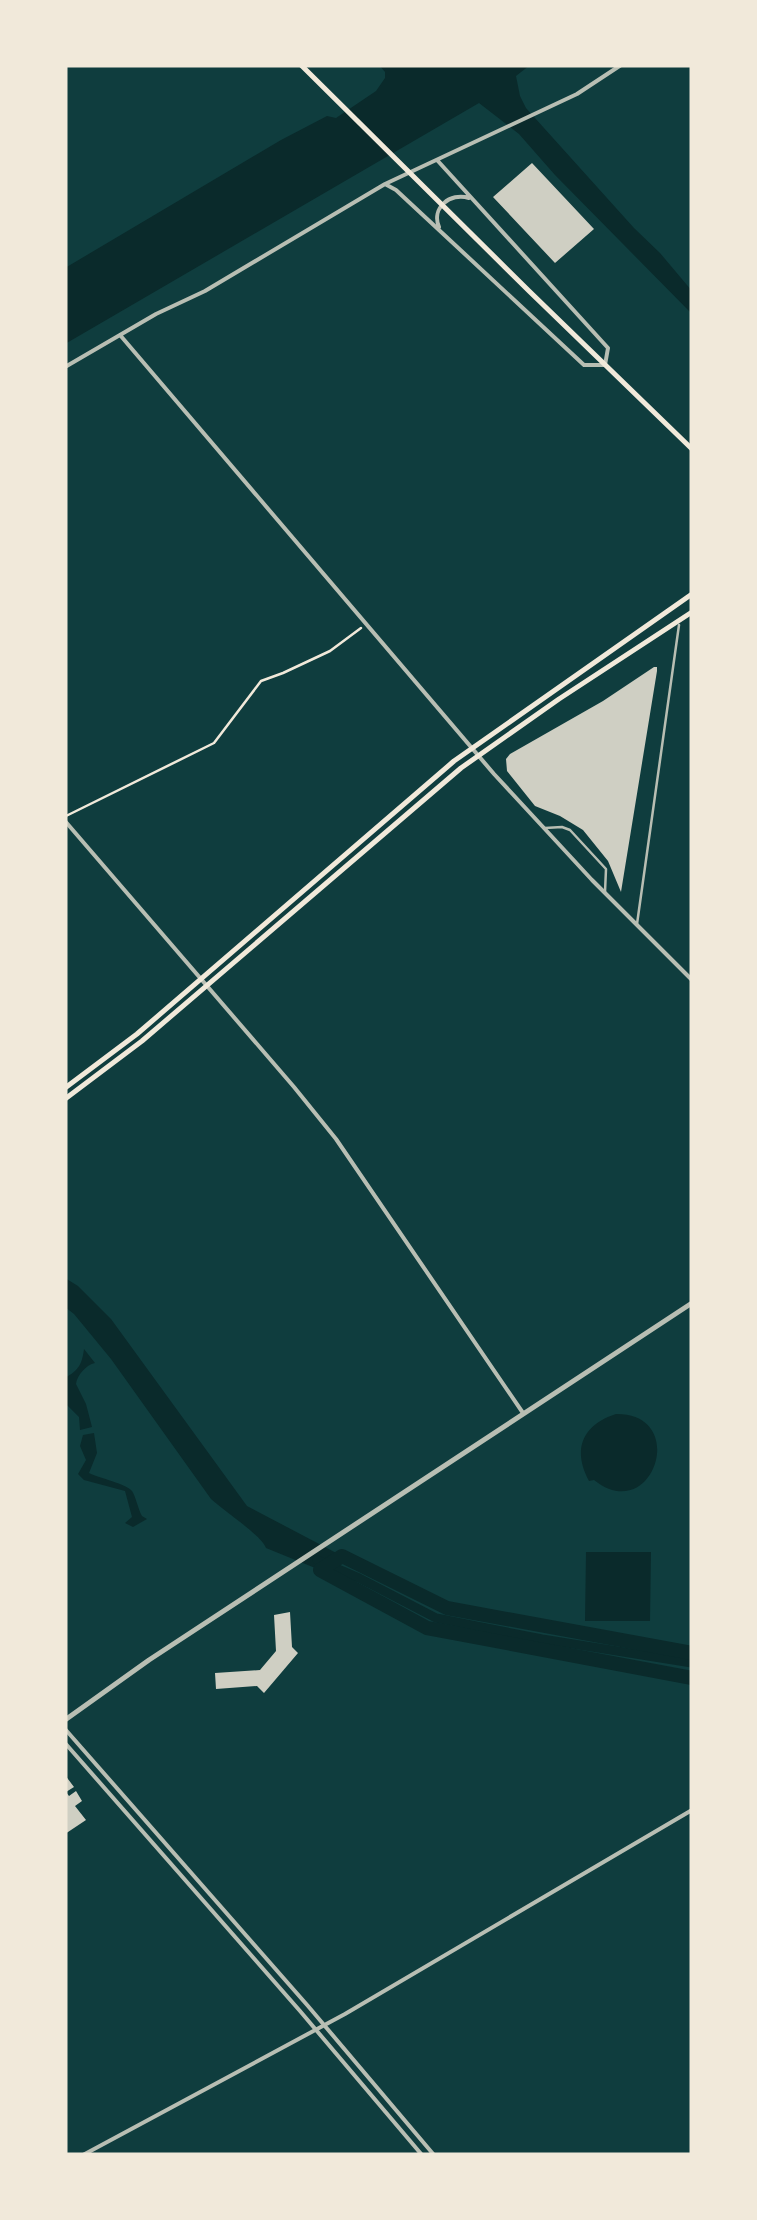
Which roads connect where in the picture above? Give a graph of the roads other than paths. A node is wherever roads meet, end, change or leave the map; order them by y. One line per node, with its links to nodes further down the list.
1 (302, 65): 8 (main road)
2 (621, 65): 3 (street)
3 (436, 159): 4 (street); 5 (street)
4 (385, 184): 6 (street); 7 (street)
5 (473, 200): 6 (street); 8 (street)
6 (441, 232): 8 (street)
7 (120, 335): 9 (street); 14 (street)
8 (605, 365): 10 (main road)
9 (65, 367)
10 (692, 448)
11 (692, 594): 14 (main road)
12 (692, 612): 13 (main road)
13 (679, 621): 15 (main road); 19 (street)
14 (471, 748): 15 (street); 20 (main road)
15 (478, 755): 17 (street); 22 (main road)
16 (65, 819): 20 (street)
17 (542, 828): 18 (street); 18 (street)
18 (605, 894): 19 (street)
19 (636, 926): 21 (street)
20 (201, 980): 22 (street); 23 (main road)
21 (692, 980)
22 (207, 986): 24 (main road); 26 (street)
23 (65, 1088)
24 (65, 1099)
25 (692, 1302): 26 (street)
26 (523, 1412): 27 (street)
27 (65, 1720)
28 (65, 1729): 31 (street)
29 (65, 1743): 32 (street)
30 (692, 1810): 31 (street)
31 (324, 2025): 32 (street); 35 (street)
32 (316, 2030): 33 (street); 34 (street)
33 (84, 2155)
34 (422, 2155)
35 (434, 2155)

